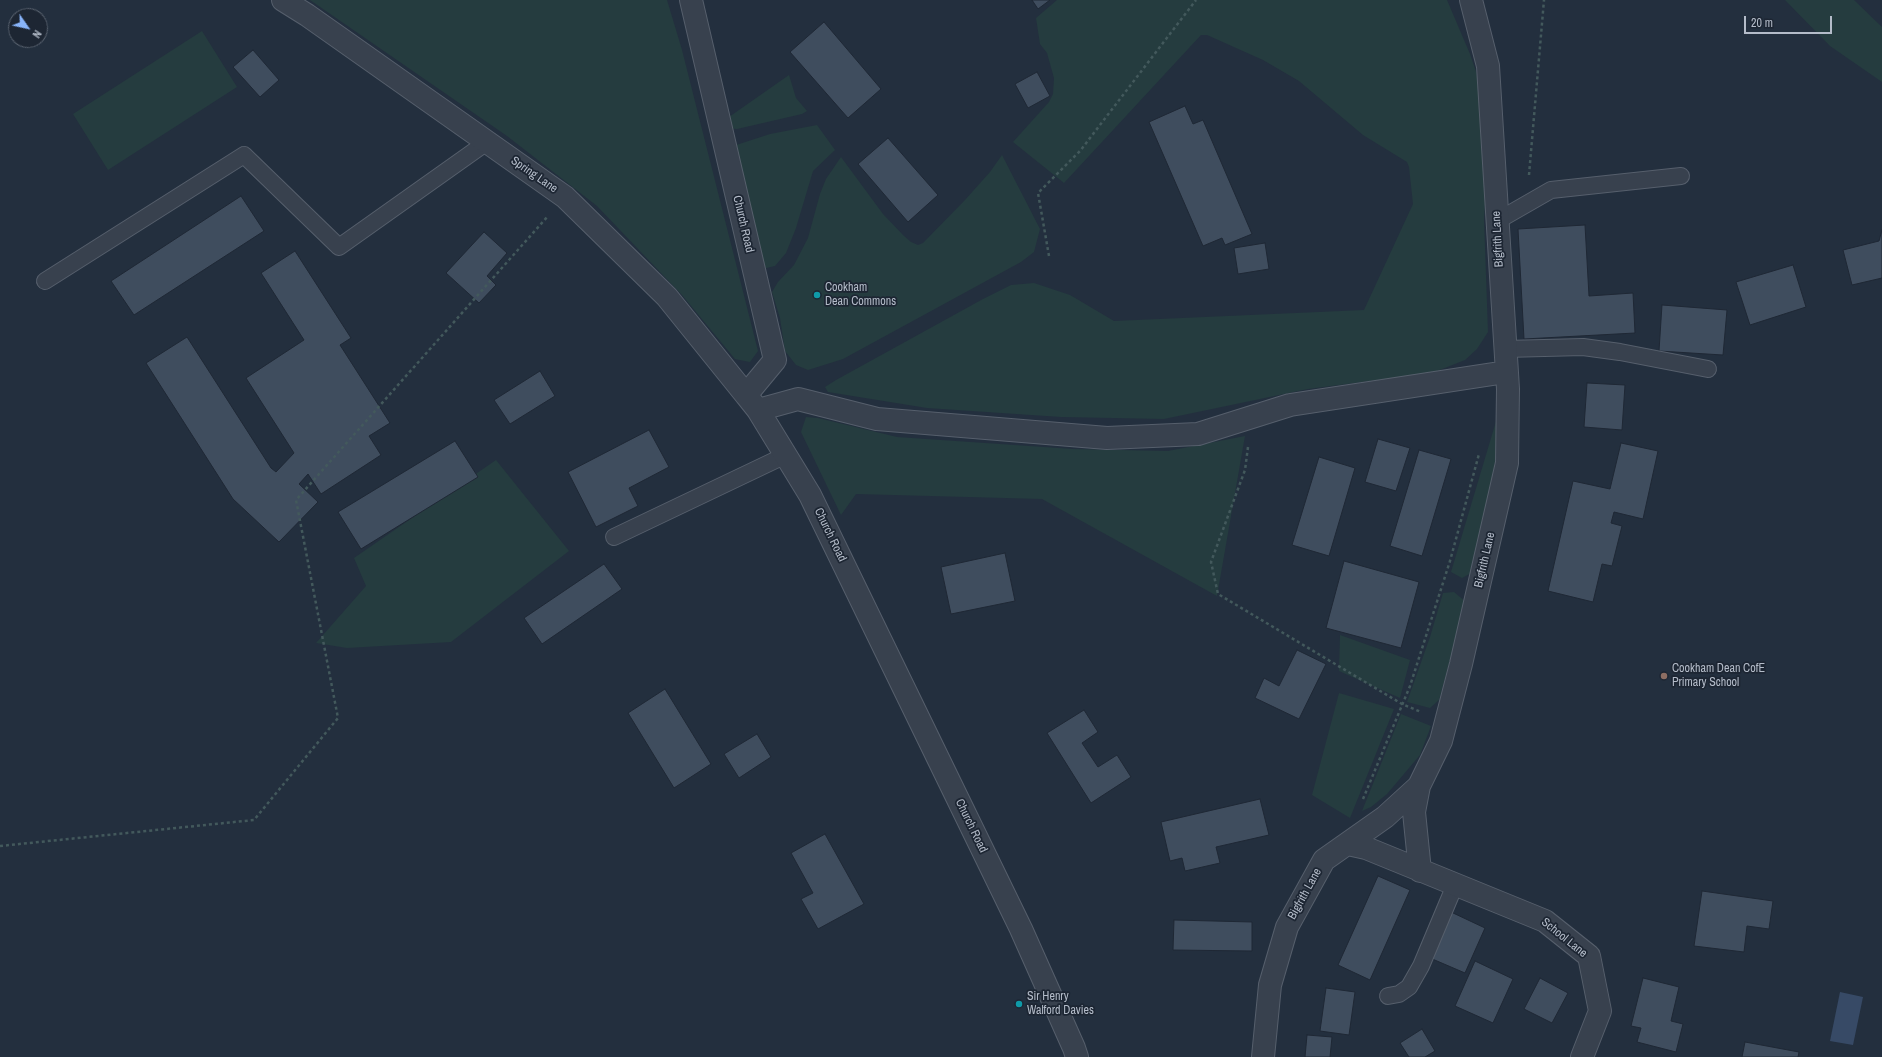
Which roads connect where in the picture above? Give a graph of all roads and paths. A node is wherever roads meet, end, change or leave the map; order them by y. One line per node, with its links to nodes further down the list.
1 (282, 0): 6 (street, Spring Lane)
2 (691, 0): 16 (street, Church Road)
3 (1196, 0): 11 (path)
4 (1470, 0): 10 (street, Bigfrith Lane)
5 (1544, 0): 9 (path)
6 (487, 142): 8 (street, Spring Lane); 12 (lane)
7 (1681, 176): 9 (lane)
8 (565, 197): 16 (street, Spring Lane); 26 (path)
9 (1526, 205): 10 (lane)
10 (1497, 221): 13 (street, Bigfrith Lane)
11 (1049, 256)
12 (45, 281)
13 (1506, 349): 14 (lane); 15 (street, Bigfrith Lane)
14 (1708, 369)
15 (1506, 372): 17 (street); 22 (street, Bigfrith Lane)
16 (752, 403): 17 (street); 19 (street, Church Road)
17 (1251, 417): 21 (path)
18 (1481, 447): 21 (path)
19 (786, 455): 20 (lane); 30 (street, Church Road)
20 (614, 536)
21 (1402, 704): 22 (path); 24 (path)
22 (1445, 723): 23 (street, Bigfrith Lane)
23 (1419, 786): 25 (street, Bigfrith Lane); 27 (street)
24 (1362, 800)
25 (1348, 844): 27 (street, School Lane); 31 (street, Bigfrith Lane)
26 (0, 846)
27 (1420, 871): 28 (street, School Lane)
28 (1455, 885): 29 (lane); 32 (street, School Lane)
29 (1388, 996)
30 (1077, 1057)
31 (1263, 1057)
32 (1582, 1057)

